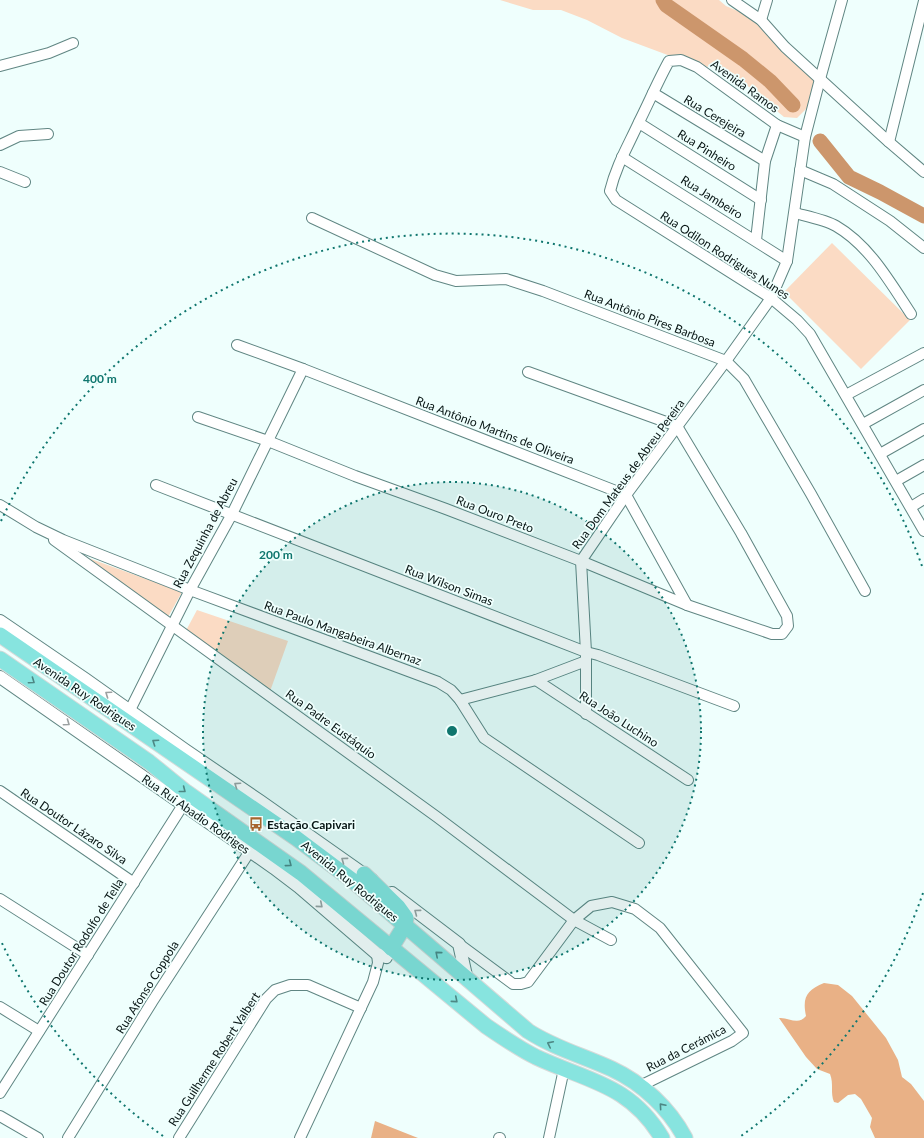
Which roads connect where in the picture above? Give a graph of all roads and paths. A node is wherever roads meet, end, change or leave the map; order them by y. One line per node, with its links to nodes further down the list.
1 (732, 0): 5 (street)
2 (767, 0): 5 (street)
3 (842, 0): 9 (street, Rua Dom Mateus de Abreu Pereira)
4 (924, 1): 15 (street)
5 (761, 20): 9 (street)
6 (73, 43): 8 (street)
7 (669, 61): 10 (street, Rua Odilon Rodrigues Nunes); 12 (street, Avenida Ramos)
8 (0, 66)
9 (820, 79): 14 (street, Rua Dom Mateus de Abreu Pereira); 15 (street)
10 (653, 93): 11 (street, Rua Odilon Rodrigues Nunes); 18 (street, Rua Cerejeira)
11 (639, 122): 17 (street, Rua Odilon Rodrigues Nunes); 23 (street, Rua Pinheiro)
12 (777, 125): 14 (street, Avenida Ramos); 18 (street)
13 (48, 134): 16 (street)
14 (805, 137): 19 (street, Rua Dom Mateus de Abreu Pereira)
15 (889, 142): 21 (street)
16 (0, 145)
17 (622, 157): 26 (street, Rua Jambeiro); 29 (street, Rua Odilon Rodrigues Nunes)
18 (765, 161): 23 (street)
19 (800, 170): 24 (street, Rua Dom Mateus de Abreu Pereira); 27 (street)
20 (0, 172): 22 (street)
21 (924, 172)
22 (25, 182)
23 (761, 200): 26 (street)
24 (795, 213): 28 (street, Rua Dom Mateus de Abreu Pereira); 30 (street)
25 (312, 218): 33 (street, Rua Antônio Pires Barbosa)
26 (756, 240): 28 (street, Rua Jambeiro)
27 (924, 248)
28 (787, 261): 29 (street, Rua Dom Mateus de Abreu Pereira)
29 (770, 298): 33 (street, Rua Dom Mateus de Abreu Pereira); 37 (street, Rua Odilon Rodrigues Nunes)
30 (911, 314)
31 (237, 345): 34 (street, Rua Antônio Martins de Oliveira)
32 (924, 353): 37 (street)
33 (726, 361): 40 (street, Rua Dom Mateus de Abreu Pereira); 56 (street, Rua Antônio Pires Barbosa)
34 (303, 369): 42 (street, Rua Zequinha de Abreu); 47 (street, Rua Antônio Martins de Oliveira)
35 (528, 372): 40 (street)
36 (924, 390): 39 (street)
37 (846, 396): 39 (street, Rua Odilon Rodrigues Nunes)
38 (198, 417): 42 (street, Rua Ouro Preto)
39 (863, 424): 43 (street, Rua Odilon Rodrigues Nunes)
40 (677, 426): 47 (street, Rua Dom Mateus de Abreu Pereira); 57 (street, Rua Ouro Preto)
41 (924, 429): 43 (street)
42 (268, 441): 51 (street, Rua Zequinha de Abreu); 54 (street, Rua Ouro Preto)
43 (880, 454): 45 (street, Rua Odilon Rodrigues Nunes)
44 (924, 465): 45 (street)
45 (896, 481): 50 (street, Rua Odilon Rodrigues Nunes)
46 (156, 485): 51 (street, Rua Wilson Simas)
47 (626, 495): 54 (street, Rua Dom Mateus de Abreu Pereira); 57 (street)
48 (924, 499): 50 (street)
49 (0, 505): 52 (street, Rua Paulo Mangabeira Albernaz)
50 (911, 506): 53 (street, Rua Odilon Rodrigues Nunes)
51 (232, 514): 55 (street, Rua Zequinha de Abreu); 61 (street, Rua Wilson Simas)
52 (36, 528): 55 (street, Rua Paulo Mangabeira Albernaz); 59 (street, Rua Padre Eustáquio)
53 (924, 531)
54 (581, 561): 57 (street, Rua Ouro Preto); 61 (street, Rua Dom Mateus de Abreu Pereira)
55 (190, 590): 59 (street, Rua Zequinha de Abreu); 65 (street, Rua Paulo Mangabeira Albernaz)
56 (865, 591)
57 (687, 605)
58 (0, 621): 67 (street, one-way to 58)
59 (172, 626): 67 (street, Rua Zequinha de Abreu); 77 (street, Rua Padre Eustáquio)
60 (0, 636): 78 (main road, Avenida Ruy Rodrigues, one-way to 60)
61 (586, 656): 64 (street); 66 (street, Rua Wilson Simas); 68 (street, Rua Dom Mateus de Abreu Pereira)
62 (0, 659): 81 (main road, Avenida Ruy Rodrigues, one-way to 81)
63 (0, 677): 71 (street, Rua Rui Abadio Rodriges, one-way to 71)
64 (536, 680): 65 (street); 68 (street, Rua João Luchino)
65 (460, 700): 72 (street, Rua Paulo Mangabeira Albernaz)
66 (734, 706)
67 (130, 710): 74 (street, one-way to 67)
68 (586, 714): 69 (street, Rua João Luchino)
69 (688, 780)
70 (0, 791): 75 (street, Rua Doutor Lázaro Silva)
71 (183, 805): 73 (street, Rua Rui Abadio Rodriges); 75 (street, Rua Doutor Rodolfo de Tella)
72 (640, 843)
73 (250, 851): 81 (street, Rua Rui Abadio Rodriges, one-way to 81); 92 (street, Rua Afonso Coppola)
74 (364, 874): 78 (main road); 80 (street, one-way to 74)
75 (134, 882): 82 (street, Rua Doutor Rodolfo de Tella)
76 (0, 899): 82 (street)
77 (574, 920): 79 (street, Rua Padre Eustáquio); 80 (street); 88 (street, Rua da Cerámica)
78 (405, 925): 81 (main road); 83 (main road, Avenida Ruy Rodrigues, one-way to 78)
79 (611, 940)
80 (459, 944): 83 (street)
81 (385, 953): 85 (street); 87 (main road, Avenida Ruy Rodrigues, one-way to 87)
82 (88, 954): 86 (street, Rua Doutor Rodolfo de Tella)
83 (467, 980): 88 (main road, Avenida Ruy Rodrigues, one-way to 83)
84 (0, 1007): 86 (street)
85 (361, 1008): 93 (street, Rua Guilherme Robert Valbert); 94 (street)
86 (39, 1032): 89 (street, Rua Doutor Rodolfo de Tella)
87 (564, 1069): 95 (street); 96 (main road, Avenida Ruy Rodrigues)
88 (640, 1086): 97 (main road, Avenida Ruy Rodrigues, one-way to 88)
89 (0, 1093)
90 (0, 1116): 91 (street)
91 (38, 1138)
92 (68, 1138)
93 (179, 1138)
94 (300, 1138)
95 (549, 1138)
96 (662, 1138)
97 (685, 1138)

